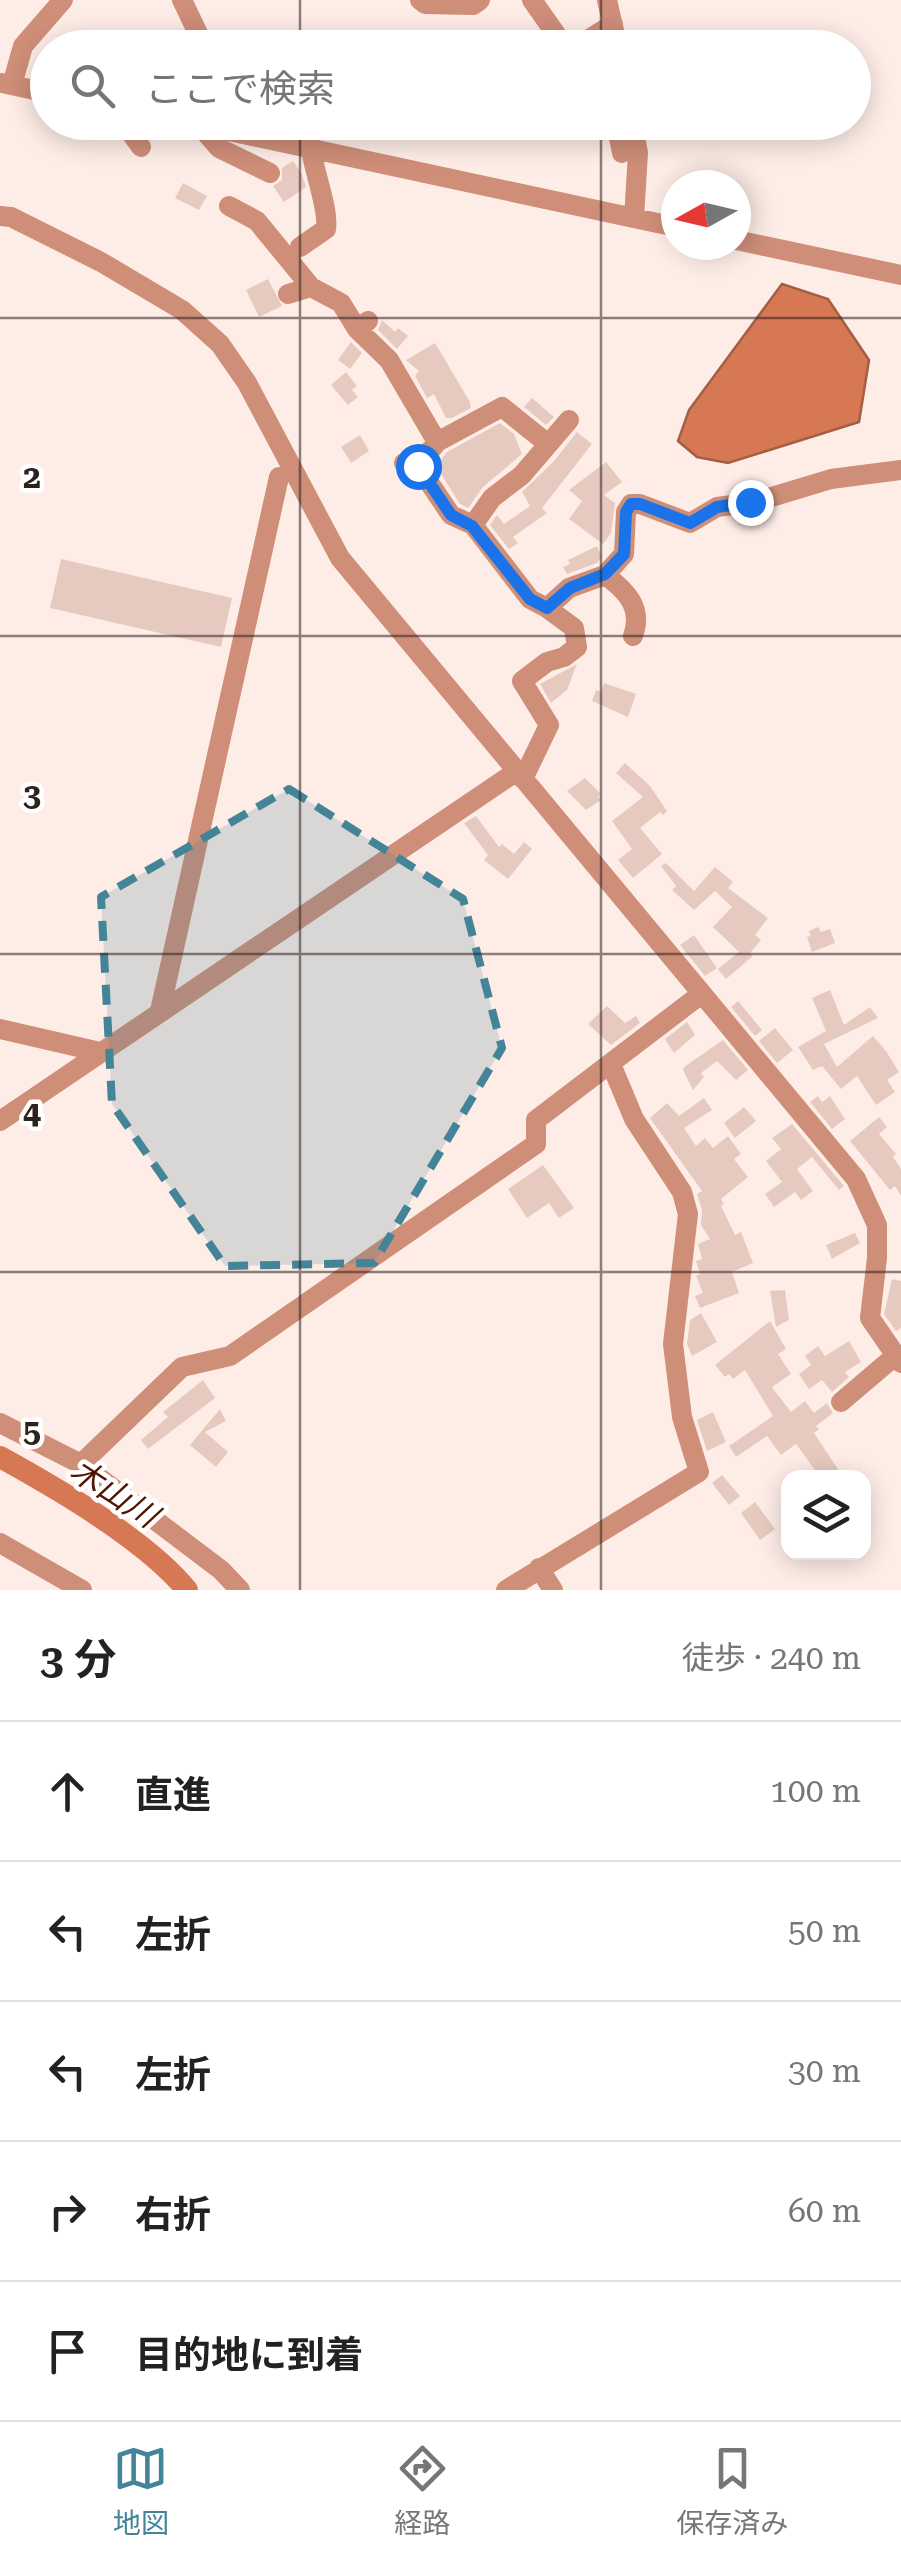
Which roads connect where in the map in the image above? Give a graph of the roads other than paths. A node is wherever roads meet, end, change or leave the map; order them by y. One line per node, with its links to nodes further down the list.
1 (62, 0): 8 (street)
2 (182, 0): 9 (street)
3 (420, 0): 4 (street)
4 (480, 0)
5 (532, 0): 10 (street)
6 (607, 0): 7 (street)
7 (613, 24): 11 (street); 12 (street)
8 (37, 30)
9 (196, 30)
10 (553, 30)
11 (603, 30)
12 (614, 30)
13 (30, 38): 14 (street)
14 (6, 84)
15 (136, 140): 20 (street)
16 (210, 140): 23 (street)
17 (281, 140): 21 (street)
18 (619, 140): 22 (street)
19 (635, 140): 26 (street)
20 (141, 147)
21 (311, 149): 26 (street); 29 (street)
22 (622, 153)
23 (270, 173)
24 (229, 206): 31 (street)
25 (0, 216): 42 (street)
26 (634, 218): 27 (street)
27 (661, 224)
28 (751, 243): 30 (street)
29 (300, 247)
30 (901, 275)
31 (311, 287): 32 (street); 34 (street)
32 (288, 294)
33 (569, 420): 35 (street)
34 (438, 442): 35 (street); 38 (street)
35 (548, 444): 38 (street)
36 (901, 470): 39 (street)
37 (279, 477): 44 (street)
38 (472, 526): 40 (street)
39 (605, 574): 40 (street); 41 (street)
40 (547, 608): 42 (street)
41 (633, 636)
42 (520, 775): 43 (street); 44 (street)
43 (700, 995): 47 (street); 49 (street)
44 (160, 1011): 46 (street)
45 (0, 1029): 46 (street)
46 (100, 1052): 48 (street)
47 (611, 1064): 52 (street); 54 (street)
48 (0, 1121)
49 (896, 1351): 50 (street)
50 (841, 1402)
51 (0, 1424): 52 (street)
52 (81, 1464): 56 (street)
53 (0, 1543): 55 (street)
54 (539, 1568): 57 (street); 58 (street)
55 (82, 1590)
56 (240, 1590)
57 (506, 1590)
58 (553, 1590)

